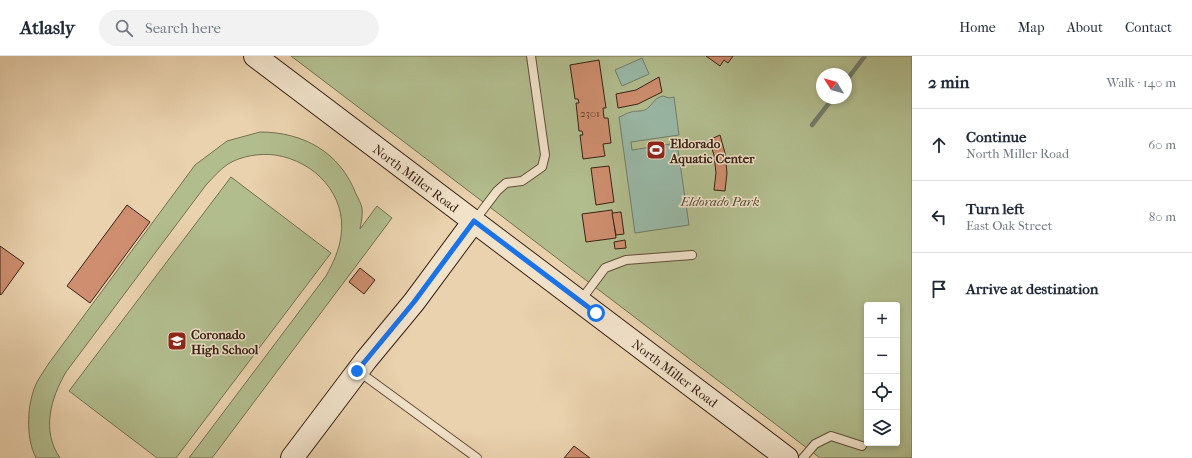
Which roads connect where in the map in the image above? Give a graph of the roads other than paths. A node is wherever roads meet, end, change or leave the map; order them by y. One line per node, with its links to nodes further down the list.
1 (531, 56): 3 (lane)
2 (266, 61): 3 (street, North Miller Road)
3 (474, 221): 5 (street, North Miller Road); 6 (street)
4 (692, 256): 5 (lane)
5 (580, 301): 10 (street, North Miller Road)
6 (357, 371): 8 (street); 9 (lane)
7 (862, 446): 11 (lane)
8 (292, 458)
9 (477, 458)
10 (787, 458)
11 (804, 458)

